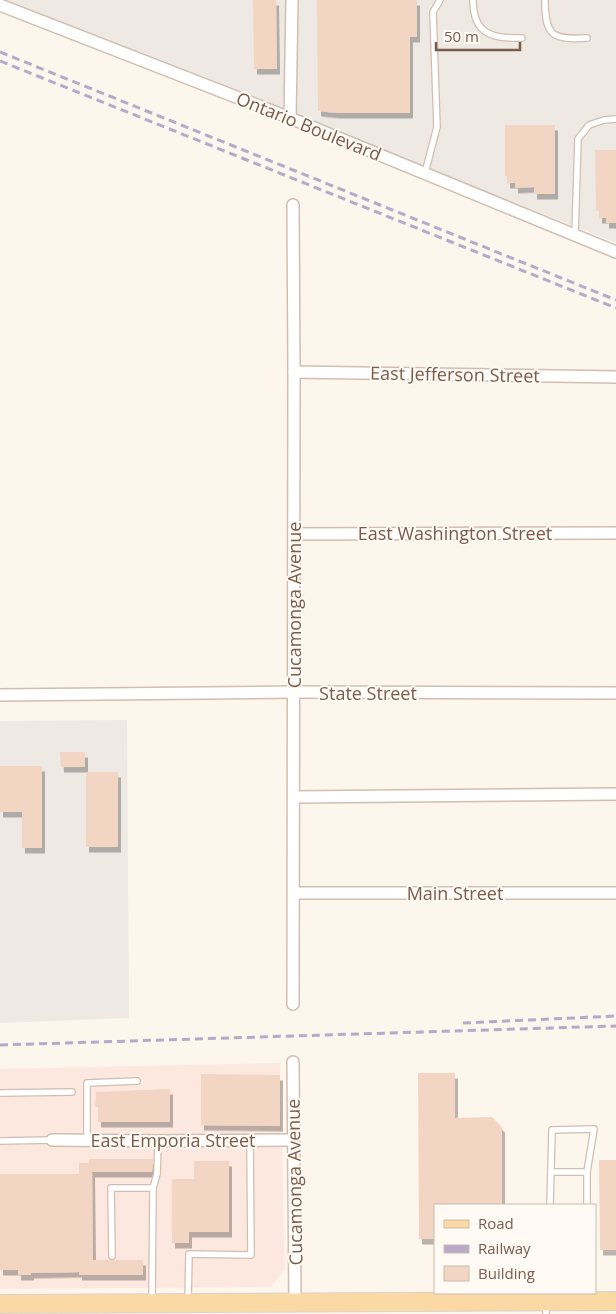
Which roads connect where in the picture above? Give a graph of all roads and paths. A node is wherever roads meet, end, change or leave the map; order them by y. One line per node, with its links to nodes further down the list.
1 (292, 0): 8 (street)
2 (440, 0): 10 (lane)
3 (473, 0): 6 (lane)
4 (545, 0): 7 (lane)
5 (0, 5): 8 (street, Ontario Boulevard)
6 (522, 38)
7 (587, 38)
8 (290, 118): 10 (street, Ontario Boulevard)
9 (616, 119): 12 (lane)
10 (425, 173): 12 (street, Ontario Boulevard)
11 (293, 205): 14 (street, Cucamonga Avenue)
12 (574, 235): 13 (street, Ontario Boulevard)
13 (616, 252)
14 (294, 372): 15 (street, East Jefferson Street); 17 (street, Cucamonga Avenue)
15 (616, 376)
16 (616, 533): 17 (street, East Washington Street)
17 (294, 534): 18 (street, Cucamonga Avenue)
18 (294, 692): 19 (street, State Street); 20 (street, State Street); 22 (street, Cucamonga Avenue)
19 (616, 693)
20 (0, 695)
21 (616, 794): 22 (street)
22 (294, 797): 23 (street, Cucamonga Avenue)
23 (294, 894): 24 (street, Main Street); 25 (street, Cucamonga Avenue)
24 (616, 894)
25 (293, 1004)
26 (293, 1062): 32 (street, Cucamonga Avenue)
27 (137, 1082): 34 (lane)
28 (72, 1092): 29 (lane)
29 (0, 1094)
30 (52, 1140): 33 (lane); 34 (street, East Emporia Street)
31 (250, 1140): 32 (street, East Emporia Street); 35 (street, East Emporia Street); 45 (lane)
32 (294, 1140): 46 (street, Cucamonga Avenue)
33 (0, 1141)
34 (87, 1141): 35 (street, East Emporia Street)
35 (158, 1141): 38 (lane)
36 (551, 1172): 37 (lane); 37 (lane); 39 (lane)
37 (586, 1172): 40 (lane)
38 (153, 1188): 41 (lane); 44 (lane)
39 (550, 1204)
40 (587, 1204)
41 (112, 1256)
42 (587, 1297): 43 (main road); 48 (main road)
43 (616, 1301)
44 (152, 1303): 45 (main road); 49 (main road)
45 (188, 1303): 46 (main road)
46 (295, 1303): 48 (main road)
47 (0, 1304): 49 (main road)
48 (546, 1308)
49 (120, 1309)

